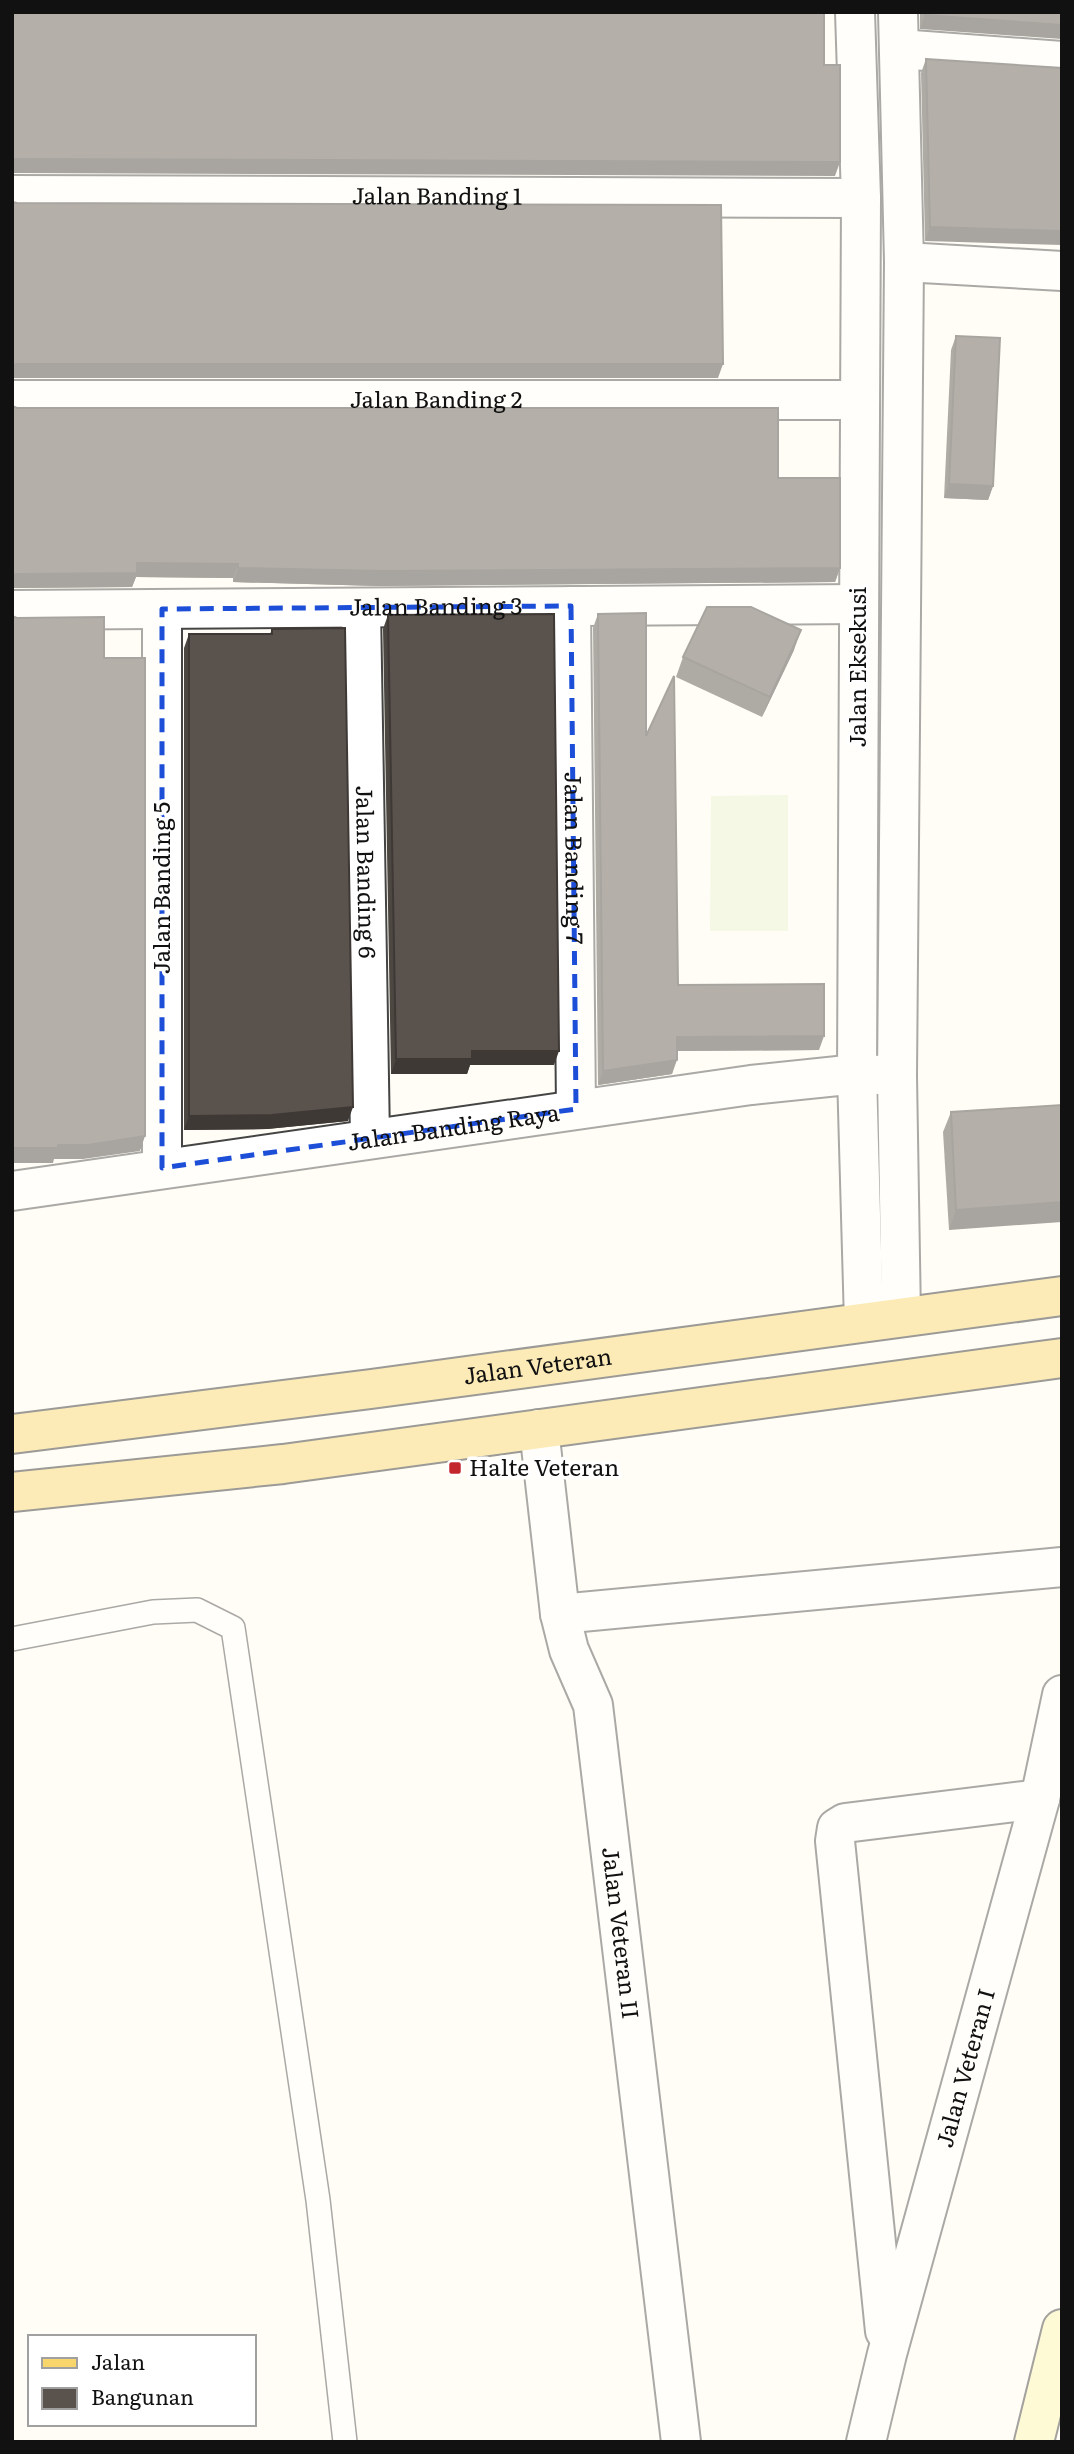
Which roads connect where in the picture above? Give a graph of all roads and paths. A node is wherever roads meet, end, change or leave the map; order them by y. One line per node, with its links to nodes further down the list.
1 (855, 12): 5 (street, Jalan Eksekusi)
2 (899, 31): 3 (street); 6 (street, Jalan Eksekusi)
3 (1062, 61)
4 (12, 195): 5 (street, Jalan Banding 1)
5 (862, 198): 9 (street, Jalan Eksekusi)
6 (904, 262): 7 (street); 16 (street, Jalan Eksekusi)
7 (1062, 271)
8 (12, 400): 9 (street, Jalan Banding 2)
9 (860, 400): 10 (street, Jalan Eksekusi)
10 (858, 604): 11 (street, Jalan Banding 3); 15 (street, Jalan Eksekusi)
11 (571, 606): 12 (street, Jalan Banding 3); 17 (street, Jalan Banding 7)
12 (361, 608): 13 (street, Jalan Banding 3); 18 (street, Jalan Banding 6)
13 (162, 609): 14 (street, Jalan Banding 3); 19 (street, Jalan Banding 5)
14 (12, 610)
15 (857, 1074): 16 (street, Jalan Banding Raya); 17 (street, Jalan Banding Raya); 22 (street, Jalan Eksekusi)
16 (897, 1076): 22 (street, Jalan Eksekusi)
17 (576, 1109): 18 (street, Jalan Banding Raya)
18 (370, 1138): 19 (street, Jalan Banding Raya)
19 (162, 1168): 20 (street, Jalan Banding Raya)
20 (12, 1191)
21 (1062, 1296): 22 (main road, Jalan Veteran)
22 (882, 1319): 24 (main road, Jalan Veteran)
23 (1062, 1358): 25 (main road)
24 (371, 1389): 26 (main road, Jalan Veteran); 27 (main road)
25 (539, 1429): 27 (main road); 30 (street, Jalan Veteran II)
26 (12, 1434)
27 (382, 1450): 28 (main road)
28 (12, 1492)
29 (1062, 1567): 30 (street)
30 (560, 1614): 37 (street, Jalan Veteran II)
31 (12, 1639): 36 (lane)
32 (1062, 1695): 33 (street, Jalan Veteran I)
33 (1040, 1799): 35 (street, Jalan Veteran I); 35 (street)
34 (1062, 2329): 39 (street)
35 (887, 2354): 38 (street, Jalan Veteran I)
36 (345, 2442)
37 (681, 2442)
38 (866, 2442)
39 (1034, 2442)

